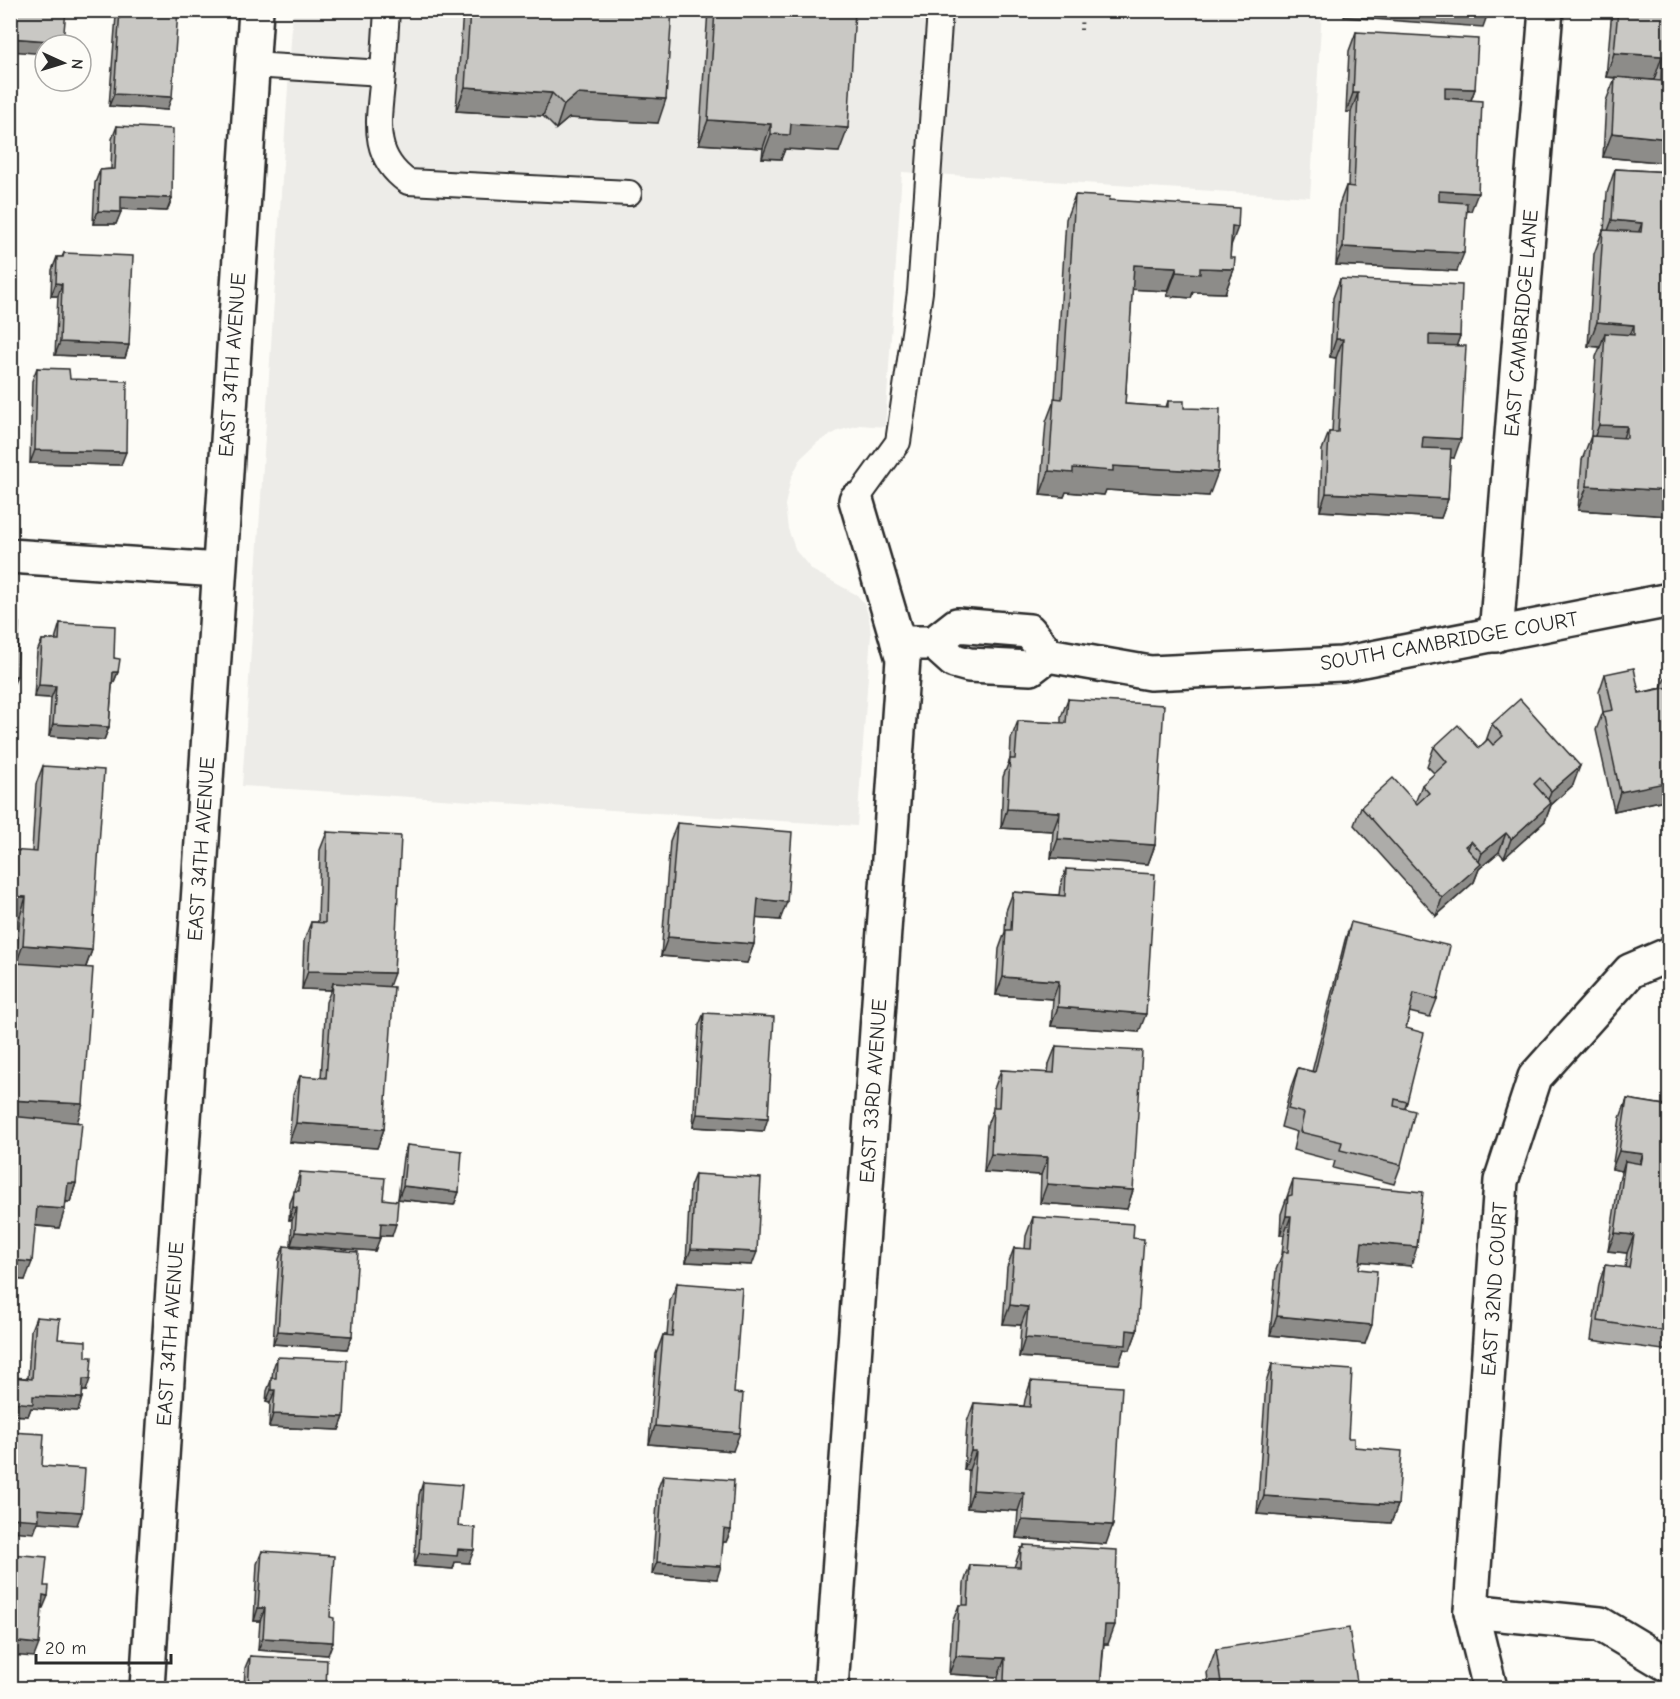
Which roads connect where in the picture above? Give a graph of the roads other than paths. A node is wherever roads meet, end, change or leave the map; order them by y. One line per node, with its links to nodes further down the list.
1 (255, 10): 5 (street, EAST 34TH AVENUE)
2 (387, 10): 6 (lane)
3 (940, 10): 8 (lane)
4 (1546, 10): 12 (street, EAST CAMBRIDGE LANE)
5 (252, 65): 6 (lane); 10 (street, EAST 34TH AVENUE)
6 (383, 73): 7 (lane)
7 (629, 193)
8 (856, 500): 13 (street, EAST 33RD AVENUE)
9 (10, 556): 10 (street)
10 (219, 570): 17 (street, EAST 34TH AVENUE)
11 (1670, 600): 12 (street, SOUTH CAMBRIDGE COURT)
12 (1496, 635): 13 (street, SOUTH CAMBRIDGE COURT)
13 (898, 643): 18 (street, EAST 33RD AVENUE)
14 (1670, 954): 15 (street, EAST 32ND COURT)
15 (1471, 1611): 16 (street); 19 (street, EAST 32ND COURT)
16 (1670, 1666)
17 (147, 1689)
18 (831, 1689)
19 (1490, 1689)

